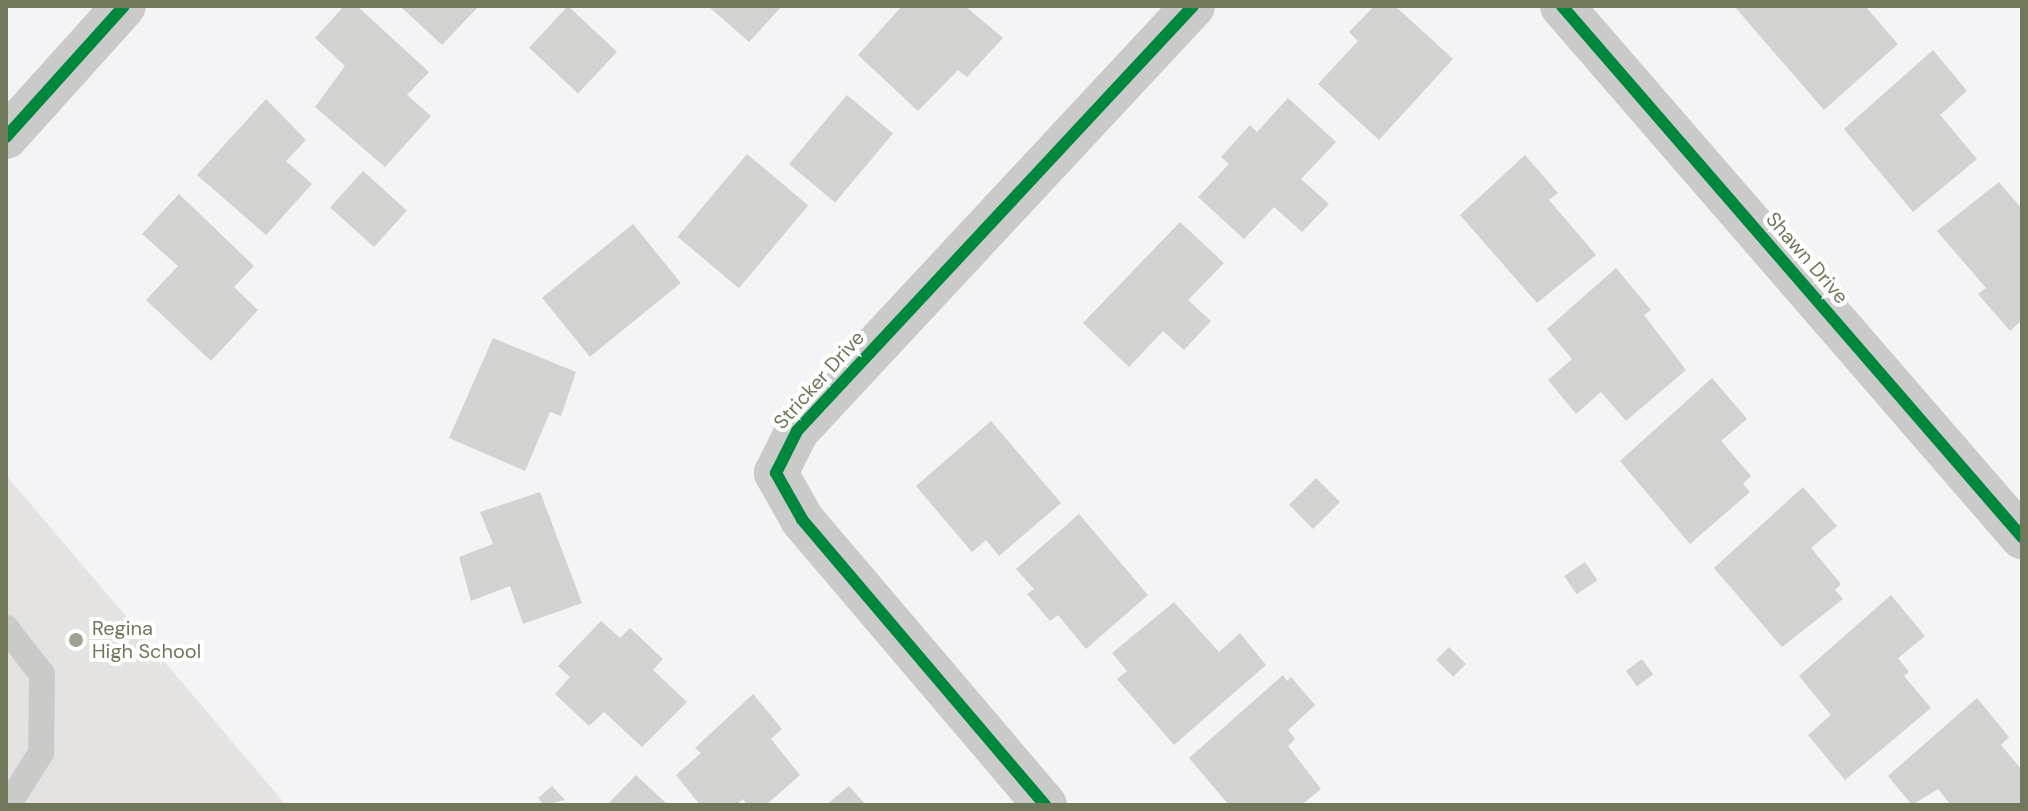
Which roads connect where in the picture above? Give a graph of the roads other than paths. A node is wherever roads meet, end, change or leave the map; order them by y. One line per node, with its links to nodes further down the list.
1 (124, 6): 4 (street)
2 (1193, 6): 8 (street, Stricker Drive)
3 (1562, 6): 5 (street, Shawn Drive)
4 (6, 137)
5 (2022, 537)
6 (6, 628): 7 (lane)
7 (8, 805)
8 (1045, 805)

